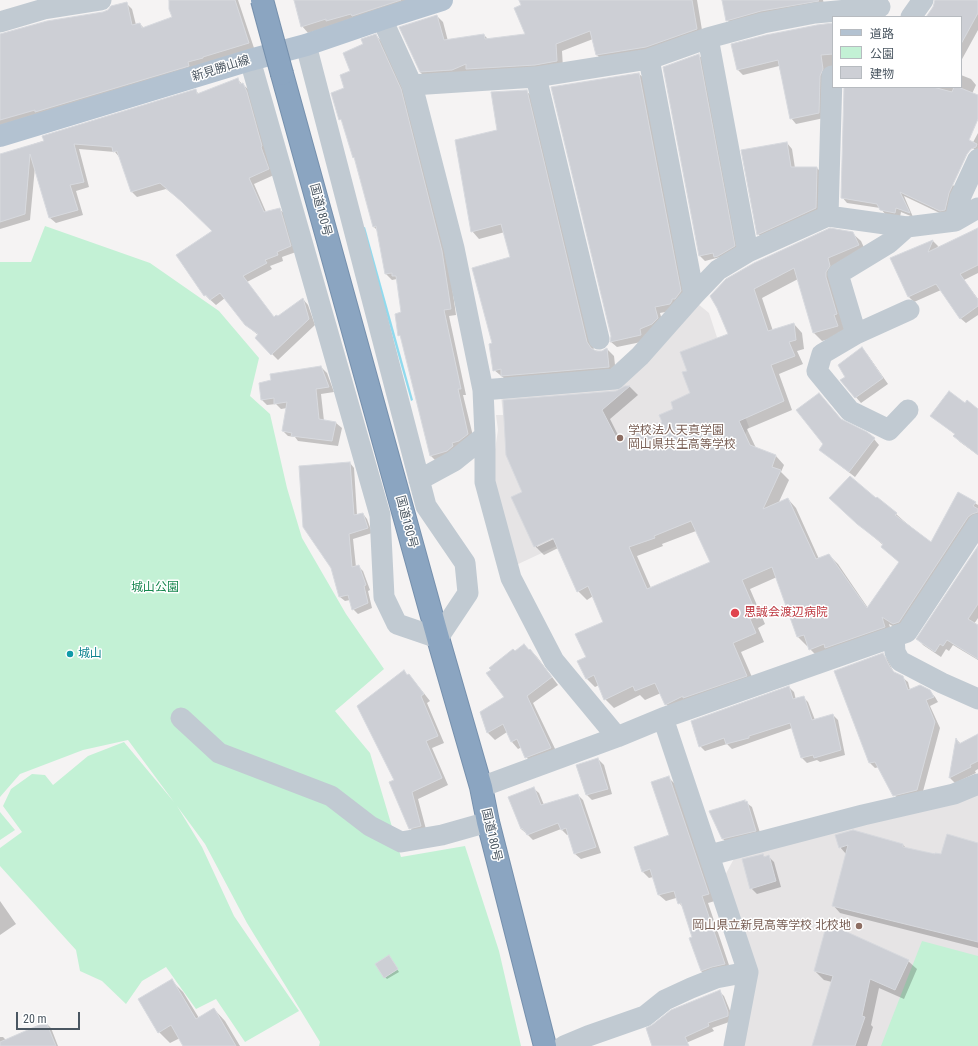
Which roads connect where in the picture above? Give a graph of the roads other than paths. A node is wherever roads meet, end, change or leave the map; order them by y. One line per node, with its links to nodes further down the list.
1 (101, 0): 8 (street)
2 (262, 0): 33 (highway, 国道180号, bridge)
3 (924, 0): 6 (street)
4 (436, 1): 7 (main road, 新見勝山線)
5 (880, 7): 9 (street)
6 (912, 16)
7 (382, 18): 10 (main road, 新見勝山線); 15 (street)
8 (0, 22)
9 (708, 38): 11 (street); 22 (street)
10 (306, 45): 12 (main road, 新見勝山線); 30 (street)
11 (648, 59): 14 (street); 23 (street)
12 (250, 60): 16 (main road, 新見勝山線); 33 (street)
13 (832, 76): 19 (street)
14 (536, 77): 15 (street); 26 (street)
15 (412, 85): 27 (street)
16 (0, 136)
17 (978, 159): 20 (street)
18 (978, 208): 20 (street)
19 (828, 216): 21 (street); 22 (street)
20 (955, 221): 21 (street)
21 (907, 227): 25 (street)
22 (748, 252): 23 (street)
23 (694, 295): 27 (street)
24 (909, 310): 25 (street)
25 (856, 334): 28 (street)
26 (599, 339)
27 (483, 390): 29 (street)
28 (908, 410)
29 (486, 436): 30 (street); 37 (street)
30 (419, 480): 33 (street)
31 (978, 524): 32 (street)
32 (894, 637): 34 (street); 36 (street)
33 (438, 638): 39 (highway, 国道180号)
34 (978, 699)
35 (181, 718): 40 (street)
36 (663, 718): 37 (street); 41 (street)
37 (617, 737): 39 (street)
38 (978, 784): 41 (street)
39 (481, 787): 40 (highway, 国道180号)
40 (488, 822): 44 (highway, 国道180号)
41 (710, 855): 42 (street)
42 (748, 972): 43 (street); 45 (street)
43 (570, 1043)
44 (544, 1046)
45 (734, 1046)

